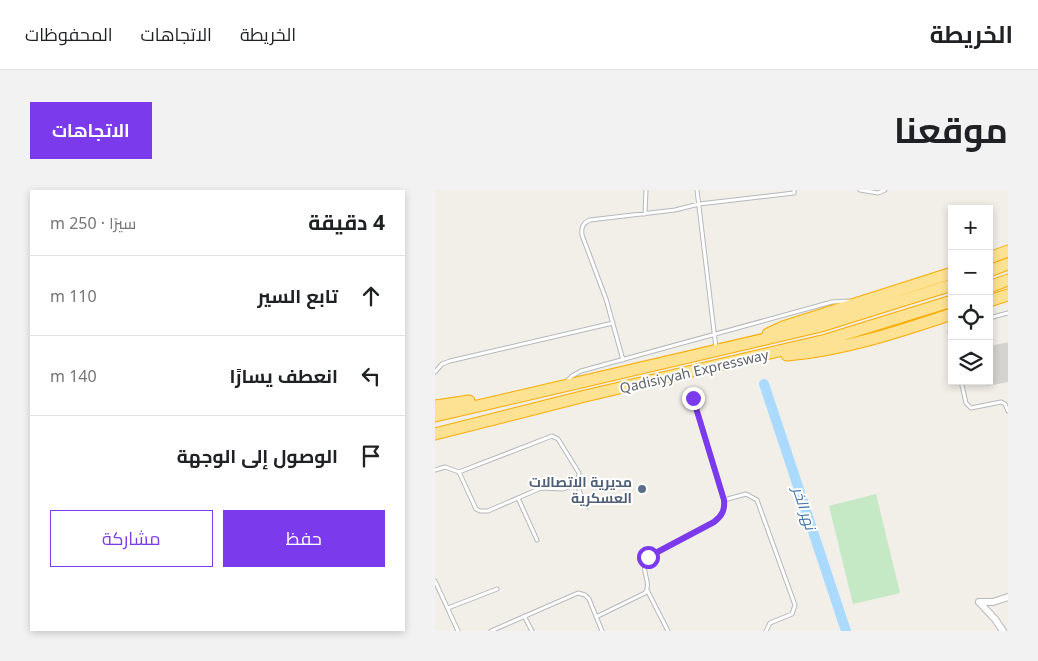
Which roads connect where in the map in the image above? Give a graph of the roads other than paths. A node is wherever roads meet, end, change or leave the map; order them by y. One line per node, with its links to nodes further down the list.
1 (646, 190): 7 (lane)
2 (697, 190): 6 (lane)
3 (793, 190): 6 (lane)
4 (860, 190): 5 (lane)
5 (885, 190)
6 (699, 204): 7 (lane); 24 (lane)
7 (645, 214): 23 (lane)
8 (1008, 251): 9 (highway)
9 (993, 257)
10 (1008, 264): 11 (highway)
11 (993, 270)
12 (948, 274): 19 (highway)
13 (1008, 280): 15 (highway)
14 (948, 286): 25 (highway, Qadisiyyah Expressway)
15 (993, 286)
16 (1008, 295): 17 (highway)
17 (993, 300)
18 (948, 302): 27 (highway, Qadisiyyah Expressway)
19 (860, 303): 24 (lane); 25 (highway)
20 (1008, 313): 22 (lane)
21 (948, 315): 27 (highway)
22 (993, 317)
23 (613, 323): 28 (lane); 29 (lane)
24 (715, 334): 26 (lane); 28 (lane)
25 (742, 346): 26 (highway, Qadisiyyah Expressway)
26 (717, 351): 31 (highway, Qadisiyyah Expressway)
27 (746, 359): 37 (highway, Qadisiyyah Expressway)
28 (623, 360): 31 (lane)
29 (435, 372)
30 (962, 385): 35 (lane)
31 (564, 386): 33 (highway, Qadisiyyah Expressway)
32 (693, 398): 42 (lane)
33 (479, 405): 34 (highway); 36 (highway, Qadisiyyah Expressway)
34 (435, 406)
35 (1008, 411)
36 (435, 416)
37 (435, 434)
38 (435, 470): 39 (lane)
39 (459, 472): 40 (lane); 41 (lane)
40 (577, 484): 41 (lane); 43 (lane)
41 (519, 498): 44 (lane)
42 (724, 500): 47 (lane); 58 (lane)
43 (587, 507)
44 (537, 540)
45 (435, 581): 49 (lane)
46 (497, 588): 49 (lane)
47 (647, 590): 51 (lane); 57 (lane)
48 (1008, 597): 52 (street)
49 (448, 608): 53 (lane)
50 (524, 616): 51 (lane); 54 (lane); 55 (lane)
51 (596, 616): 56 (lane)
52 (1001, 628)
53 (458, 631)
54 (491, 631)
55 (532, 631)
56 (602, 631)
57 (668, 631)
58 (766, 631)

